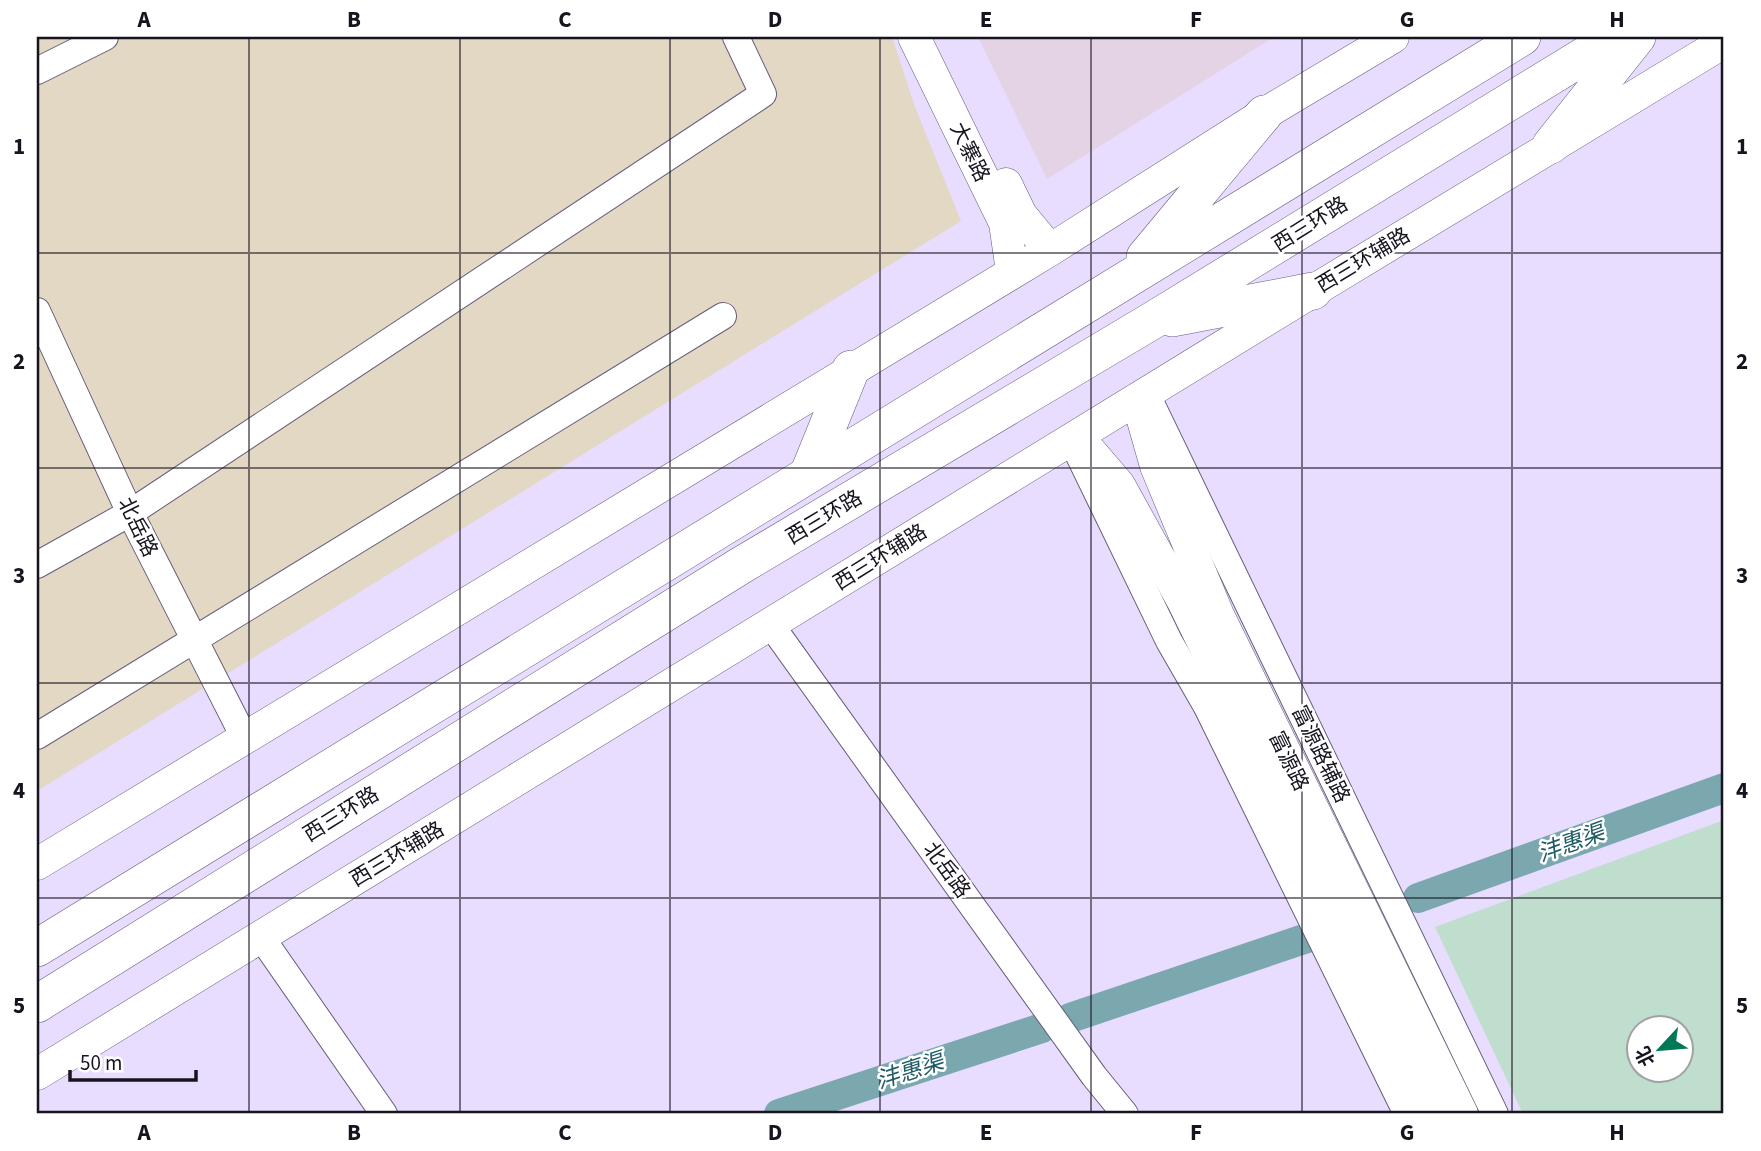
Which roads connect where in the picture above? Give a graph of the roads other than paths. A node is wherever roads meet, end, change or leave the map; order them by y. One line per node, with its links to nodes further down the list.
1 (105, 37): 10 (street)
2 (736, 37): 24 (street)
3 (914, 37): 14 (main road, 大寨路)
4 (934, 37): 13 (main road, 大寨路)
5 (1393, 37): 11 (main road)
6 (1522, 37): 15 (highway, 西三环路)
7 (1615, 37): 19 (highway, 西三环路)
8 (1637, 37): 12 (highway)
9 (1724, 42): 12 (main road, 西三环辅路)
10 (37, 71)
11 (1264, 114): 13 (main road); 15 (highway)
12 (1551, 145): 16 (main road, 西三环辅路)
13 (1049, 250): 14 (main road)
14 (1012, 271): 20 (main road)
15 (1124, 282): 23 (highway, 西三环路)
16 (1313, 291): 19 (highway); 21 (main road, 西三环辅路)
17 (37, 311): 24 (street, 北岳路)
18 (723, 316): 27 (street)
19 (1150, 322): 35 (highway, 西三环路)
20 (851, 369): 23 (highway); 29 (main road)
21 (1141, 396): 22 (main road, 西三环辅路); 43 (main road, 富源路); 44 (street, 富源路辅路)
22 (1074, 438): 26 (main road, 西三环辅路); 41 (street); 42 (main road, 富源路)
23 (808, 475): 31 (highway, 西三环路)
24 (131, 513): 25 (street); 27 (street, 北岳路)
25 (37, 565)
26 (771, 625): 33 (main road, 西三环辅路); 40 (street, 北岳路)
27 (195, 640): 28 (street); 29 (street, 北岳路)
28 (37, 736)
29 (245, 740): 30 (main road)
30 (37, 864)
31 (141, 885): 32 (highway); 34 (highway, 西三环路)
32 (37, 928)
33 (261, 936): 38 (main road, 西三环辅路); 39 (street)
34 (37, 948)
35 (104, 962): 36 (highway, 西三环路); 37 (highway)
36 (37, 1004)
37 (37, 1022)
38 (37, 1074)
39 (384, 1114)
40 (1125, 1114)
41 (1407, 1114)
42 (1434, 1114)
43 (1462, 1114)
44 (1495, 1114)

